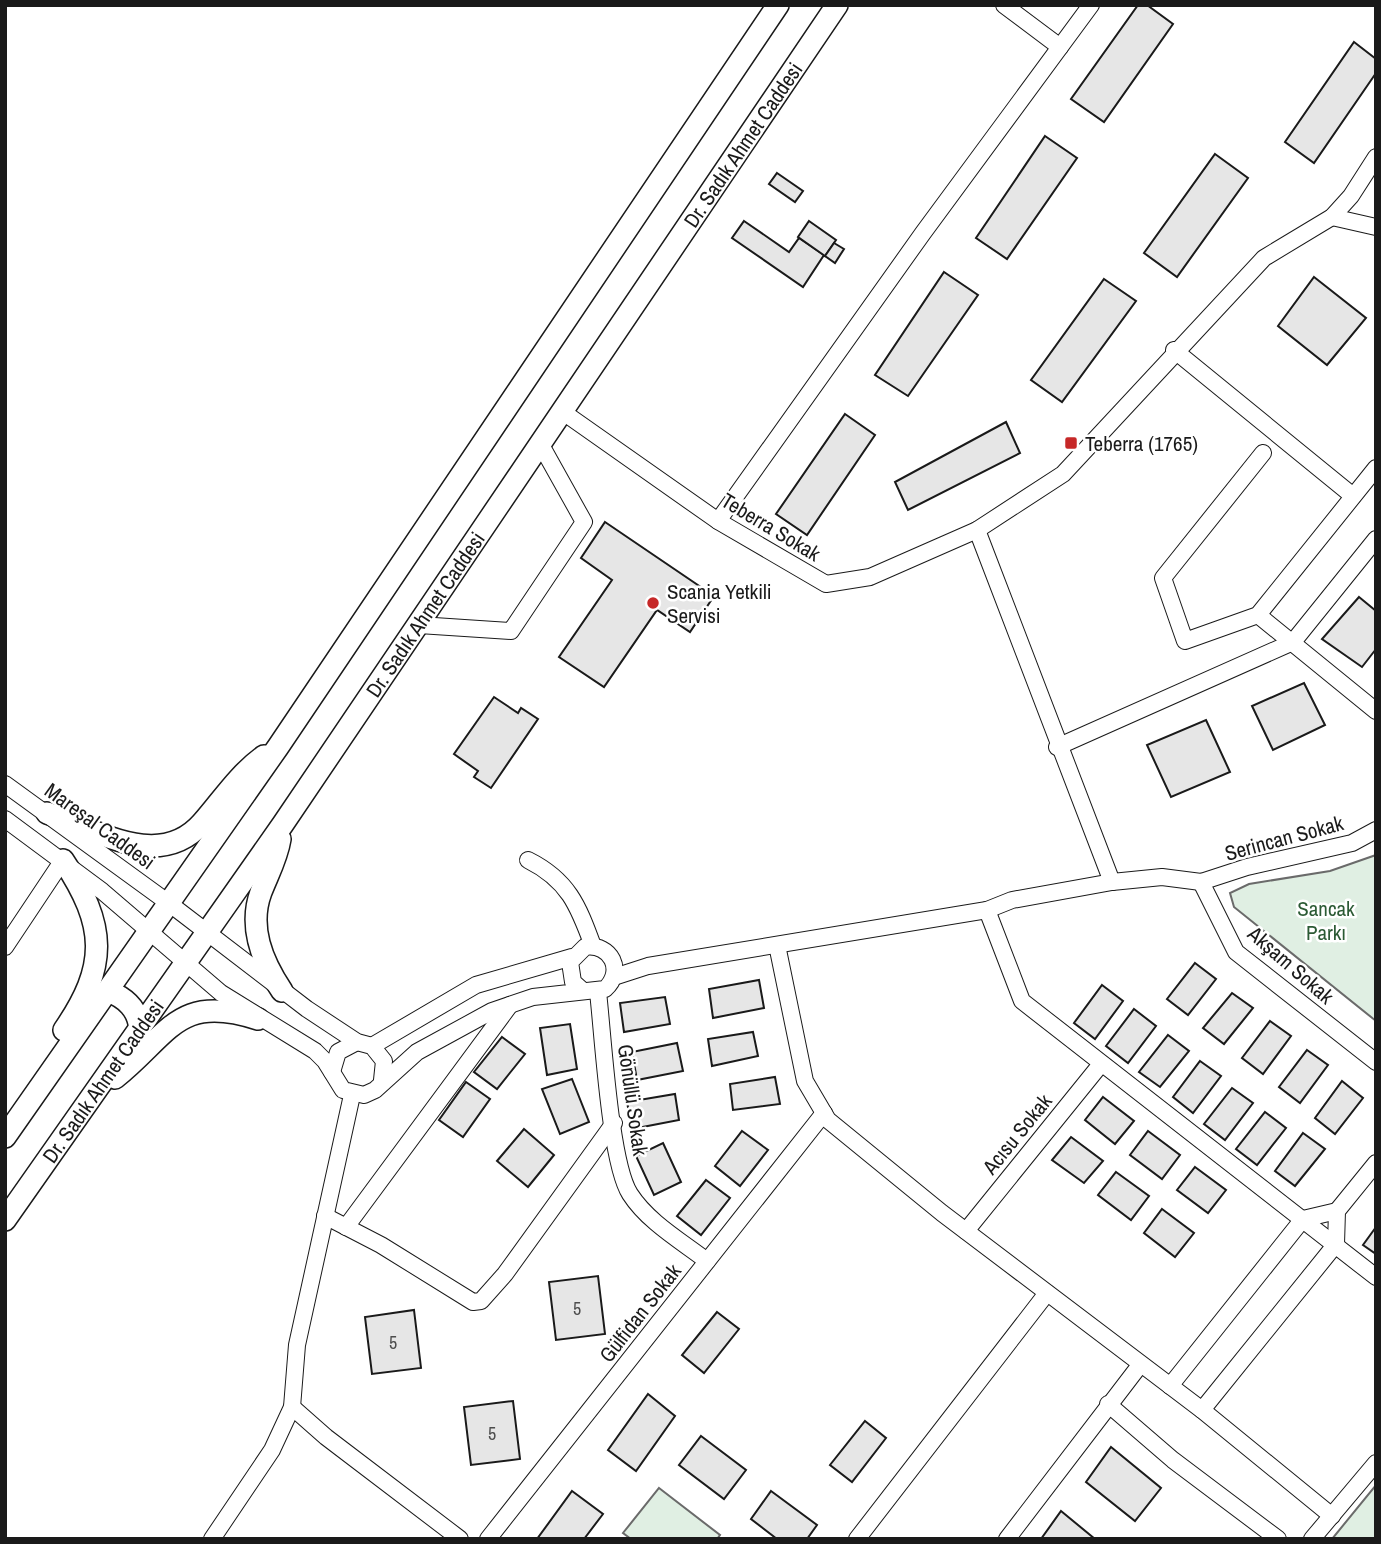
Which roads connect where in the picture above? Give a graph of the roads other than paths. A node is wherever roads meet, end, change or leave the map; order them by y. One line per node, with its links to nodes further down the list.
1 (778, 5): 22 (main road)
2 (837, 5): 10 (main road, Dr. Sadık Ahmet Caddesi)
3 (1004, 5): 5 (street)
4 (1091, 5): 5 (street)
5 (1060, 47): 15 (street)
6 (1376, 156): 7 (street, Teberra Sokak)
7 (1332, 216): 8 (street); 9 (street, Teberra Sokak)
8 (1376, 228)
9 (1174, 350): 14 (street); 16 (street, Teberra Sokak)
10 (564, 412): 11 (main road, Dr. Sadık Ahmet Caddesi); 15 (street, Teberra Sokak)
11 (541, 445): 19 (main road, Dr. Sadık Ahmet Caddesi); 19 (street)
12 (1263, 453): 18 (street)
13 (1376, 468): 14 (street)
14 (1353, 496): 18 (street)
15 (718, 521): 16 (street, Teberra Sokak)
16 (977, 530): 23 (street)
17 (1376, 538): 20 (street)
18 (1258, 615): 20 (street)
19 (419, 625): 27 (main road, Dr. Sadık Ahmet Caddesi)
20 (1293, 642): 21 (street); 23 (street)
21 (1376, 710)
22 (278, 747): 25 (main road); 33 (main road)
23 (1058, 747): 31 (street)
24 (5, 784): 25 (street, Mareşal Caddesi)
25 (47, 813): 33 (street, Mareşal Caddesi)
26 (5, 818): 29 (street)
27 (284, 824): 36 (main road, Dr. Sadık Ahmet Caddesi); 46 (main road)
28 (1376, 830): 32 (street, Serincan Sokak)
29 (63, 860): 35 (street); 39 (street); 57 (main road)
30 (528, 860): 38 (street)
31 (1112, 882): 32 (street); 34 (street)
32 (1201, 882): 52 (street, Akşam Sokak)
33 (170, 904): 35 (main road); 36 (street, Mareşal Caddesi)
34 (987, 910): 37 (street); 53 (street)
35 (150, 932): 42 (street); 45 (main road)
36 (207, 934): 42 (main road, Dr. Sadık Ahmet Caddesi); 46 (street, Mareşal Caddesi)
37 (777, 945): 43 (street); 59 (street)
38 (593, 946): 40 (street); 41 (street)
39 (5, 947)
40 (572, 957): 47 (street); 51 (street)
41 (612, 958): 43 (street); 44 (street)
42 (186, 964): 49 (street); 50 (main road, Dr. Sadık Ahmet Caddesi)
43 (648, 966): 44 (street)
44 (614, 977): 47 (street)
45 (108, 991): 50 (main road); 57 (main road)
46 (282, 991): 51 (street, Mareşal Caddesi)
47 (590, 991): 48 (street); 60 (street, Gönüllü Sokak)
48 (510, 1005): 55 (street); 67 (street)
49 (258, 1019): 54 (street); 56 (main road)
50 (140, 1029): 56 (main road, Dr. Sadık Ahmet Caddesi)
51 (365, 1044): 54 (street); 55 (street)
52 (1376, 1062)
53 (1101, 1064): 65 (street); 68 (street, Acısu Sokak)
54 (332, 1072): 58 (street)
55 (382, 1080): 58 (street)
56 (98, 1089): 66 (main road, Dr. Sadık Ahmet Caddesi)
57 (37, 1093): 61 (main road)
58 (352, 1095): 64 (street)
59 (824, 1113): 68 (street); 70 (street, Gülfidan Sokak)
60 (614, 1123): 67 (street); 70 (street, Gönüllü Sokak)
61 (5, 1137)
62 (1376, 1163): 63 (street)
63 (1337, 1211): 65 (street); 69 (street)
64 (325, 1216): 67 (street); 76 (street)
65 (1303, 1219): 69 (street); 74 (street)
66 (5, 1220)
67 (346, 1227)
68 (966, 1231): 72 (street)
69 (1336, 1244): 71 (street); 77 (street)
70 (707, 1261): 82 (street, Gülfidan Sokak)
71 (1376, 1277)
72 (1047, 1293): 73 (street); 83 (street)
73 (1140, 1365): 74 (street); 75 (street)
74 (1170, 1386): 77 (street)
75 (1108, 1404): 84 (street); 85 (street)
76 (292, 1406): 80 (street); 81 (street)
77 (1202, 1410): 79 (street)
78 (1376, 1463): 79 (street)
79 (1332, 1516): 86 (street)
80 (212, 1539)
81 (460, 1539)
82 (488, 1539)
83 (857, 1539)
84 (1007, 1539)
85 (1278, 1539)
86 (1312, 1539)

